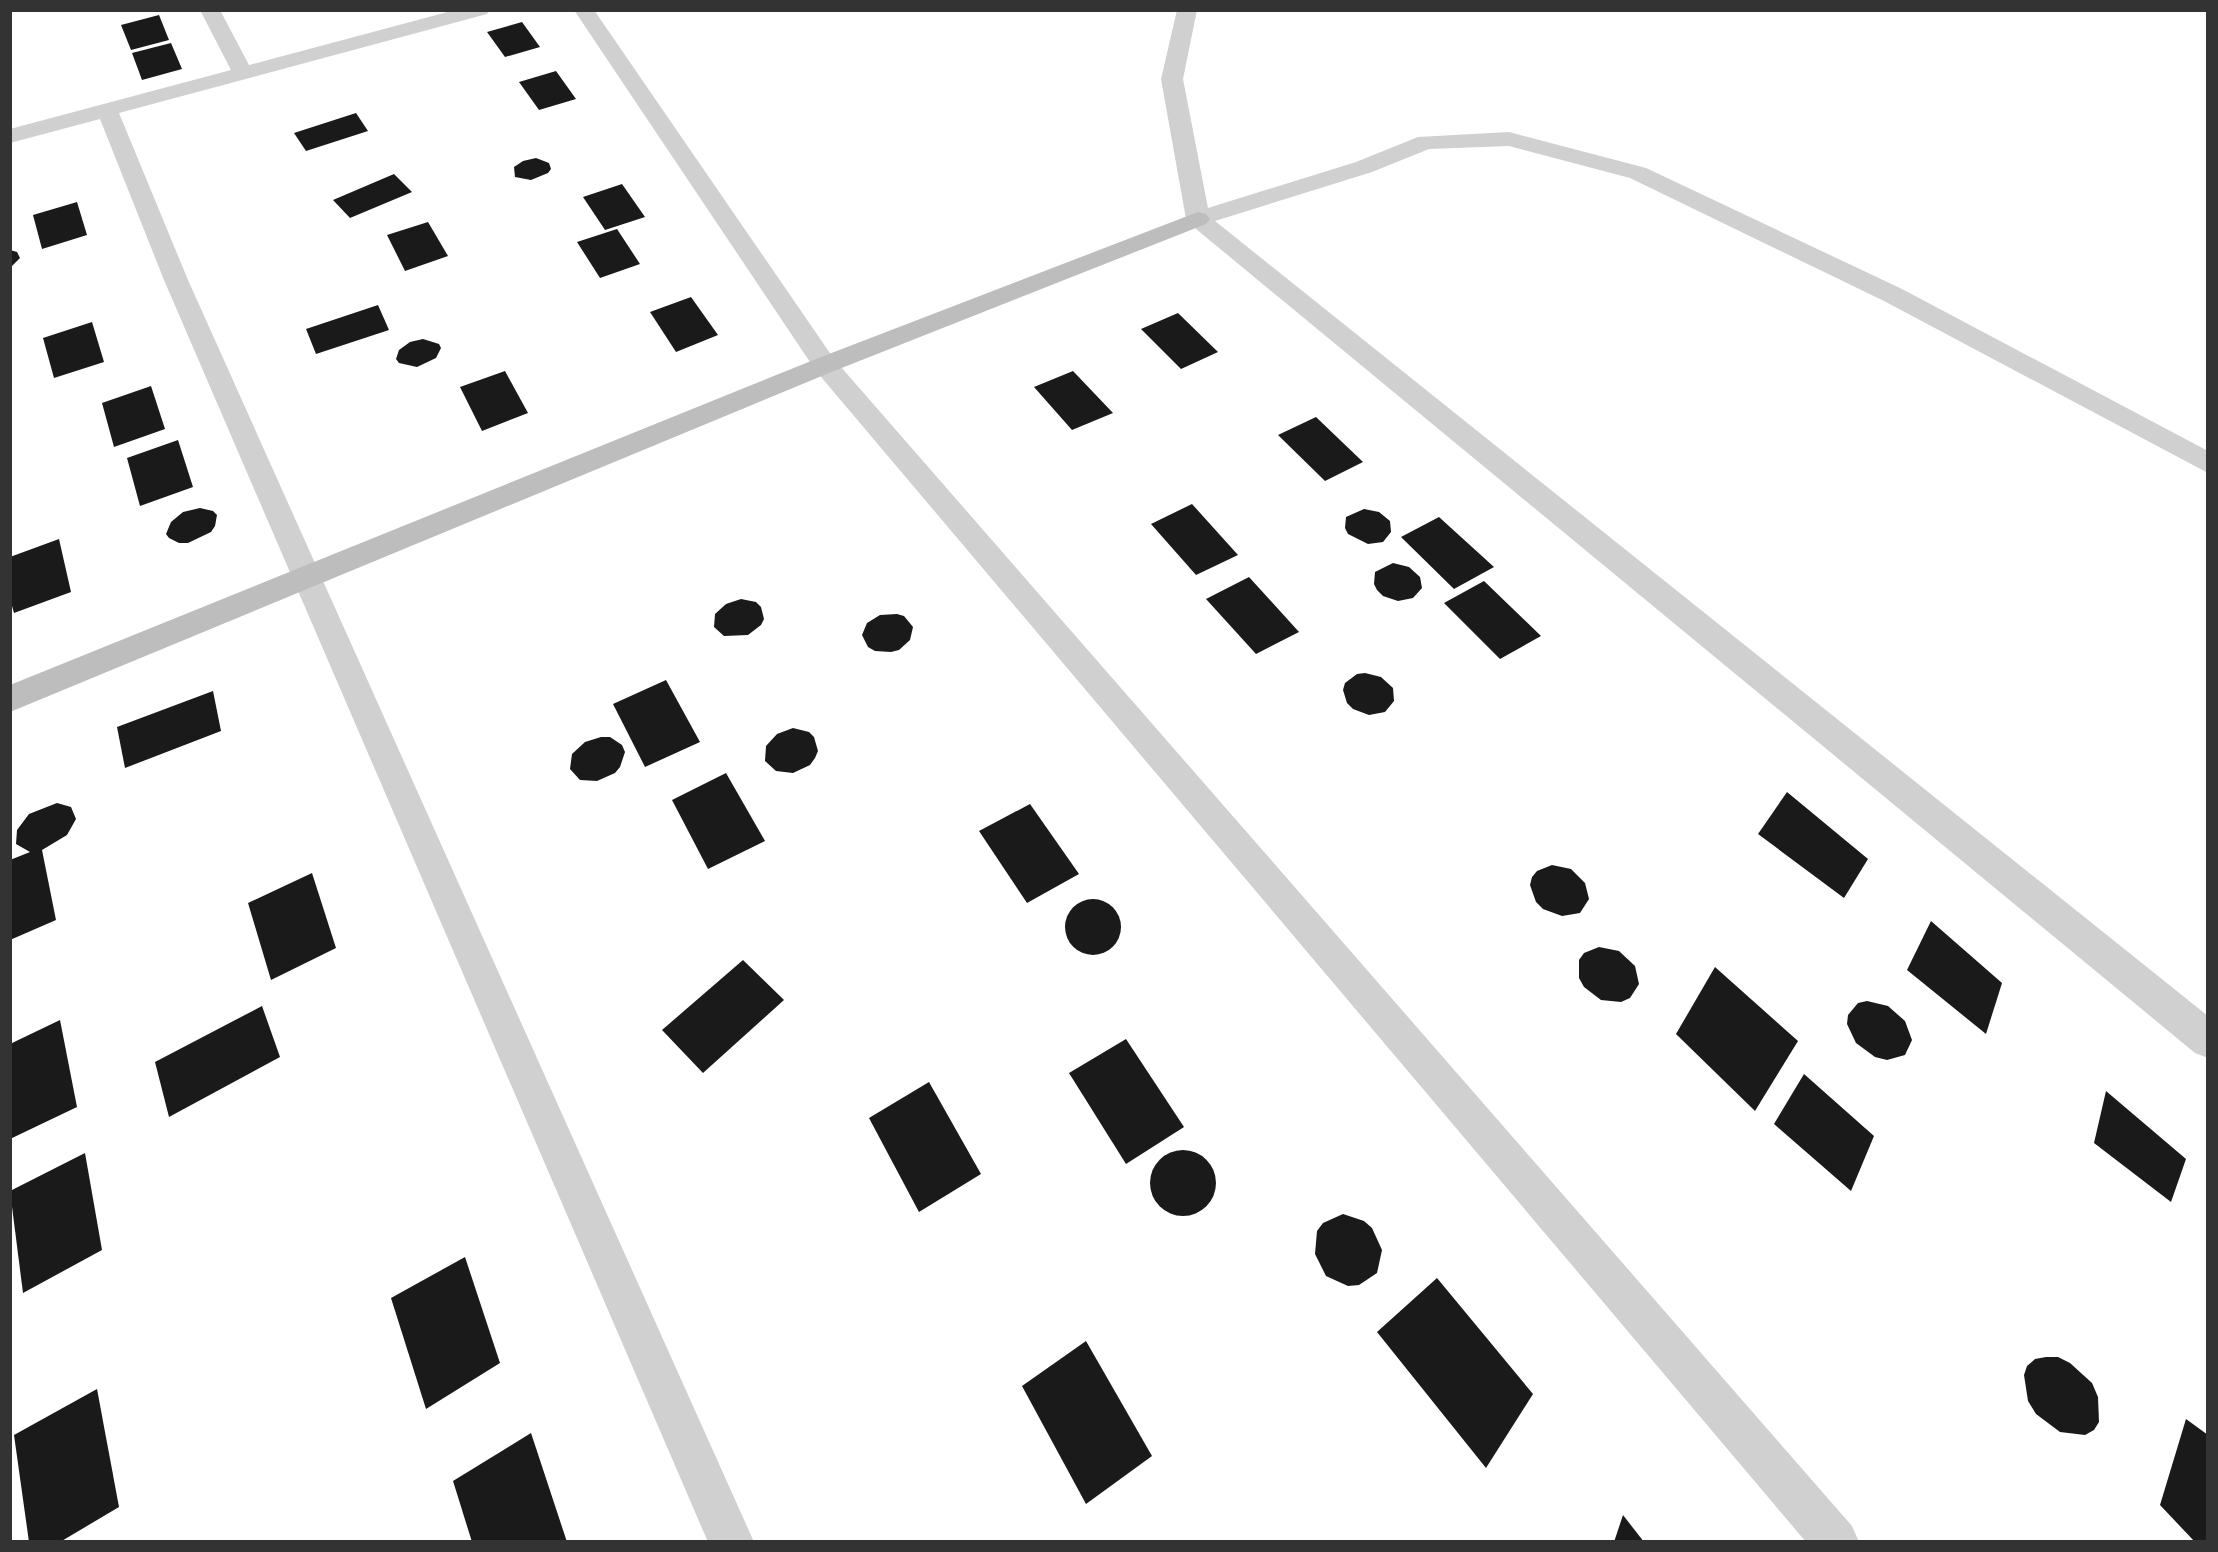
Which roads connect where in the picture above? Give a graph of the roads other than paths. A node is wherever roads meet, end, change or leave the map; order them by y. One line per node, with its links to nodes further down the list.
1 (210, 10): 6 (street)
2 (480, 10): 5 (street)
3 (584, 10): 11 (street)
4 (1187, 10): 9 (street)
5 (436, 16): 6 (street)
6 (243, 73): 7 (street)
7 (108, 112): 8 (street); 14 (street)
8 (10, 136)
9 (1198, 219): 10 (street); 11 (street); 16 (street)
10 (1893, 295): 12 (street); 13 (street)
11 (825, 364): 14 (street); 18 (street)
12 (2208, 463)
13 (2208, 488)
14 (307, 577): 15 (street); 17 (street)
15 (10, 699)
16 (2208, 1040)
17 (731, 1542)
18 (1836, 1542)

